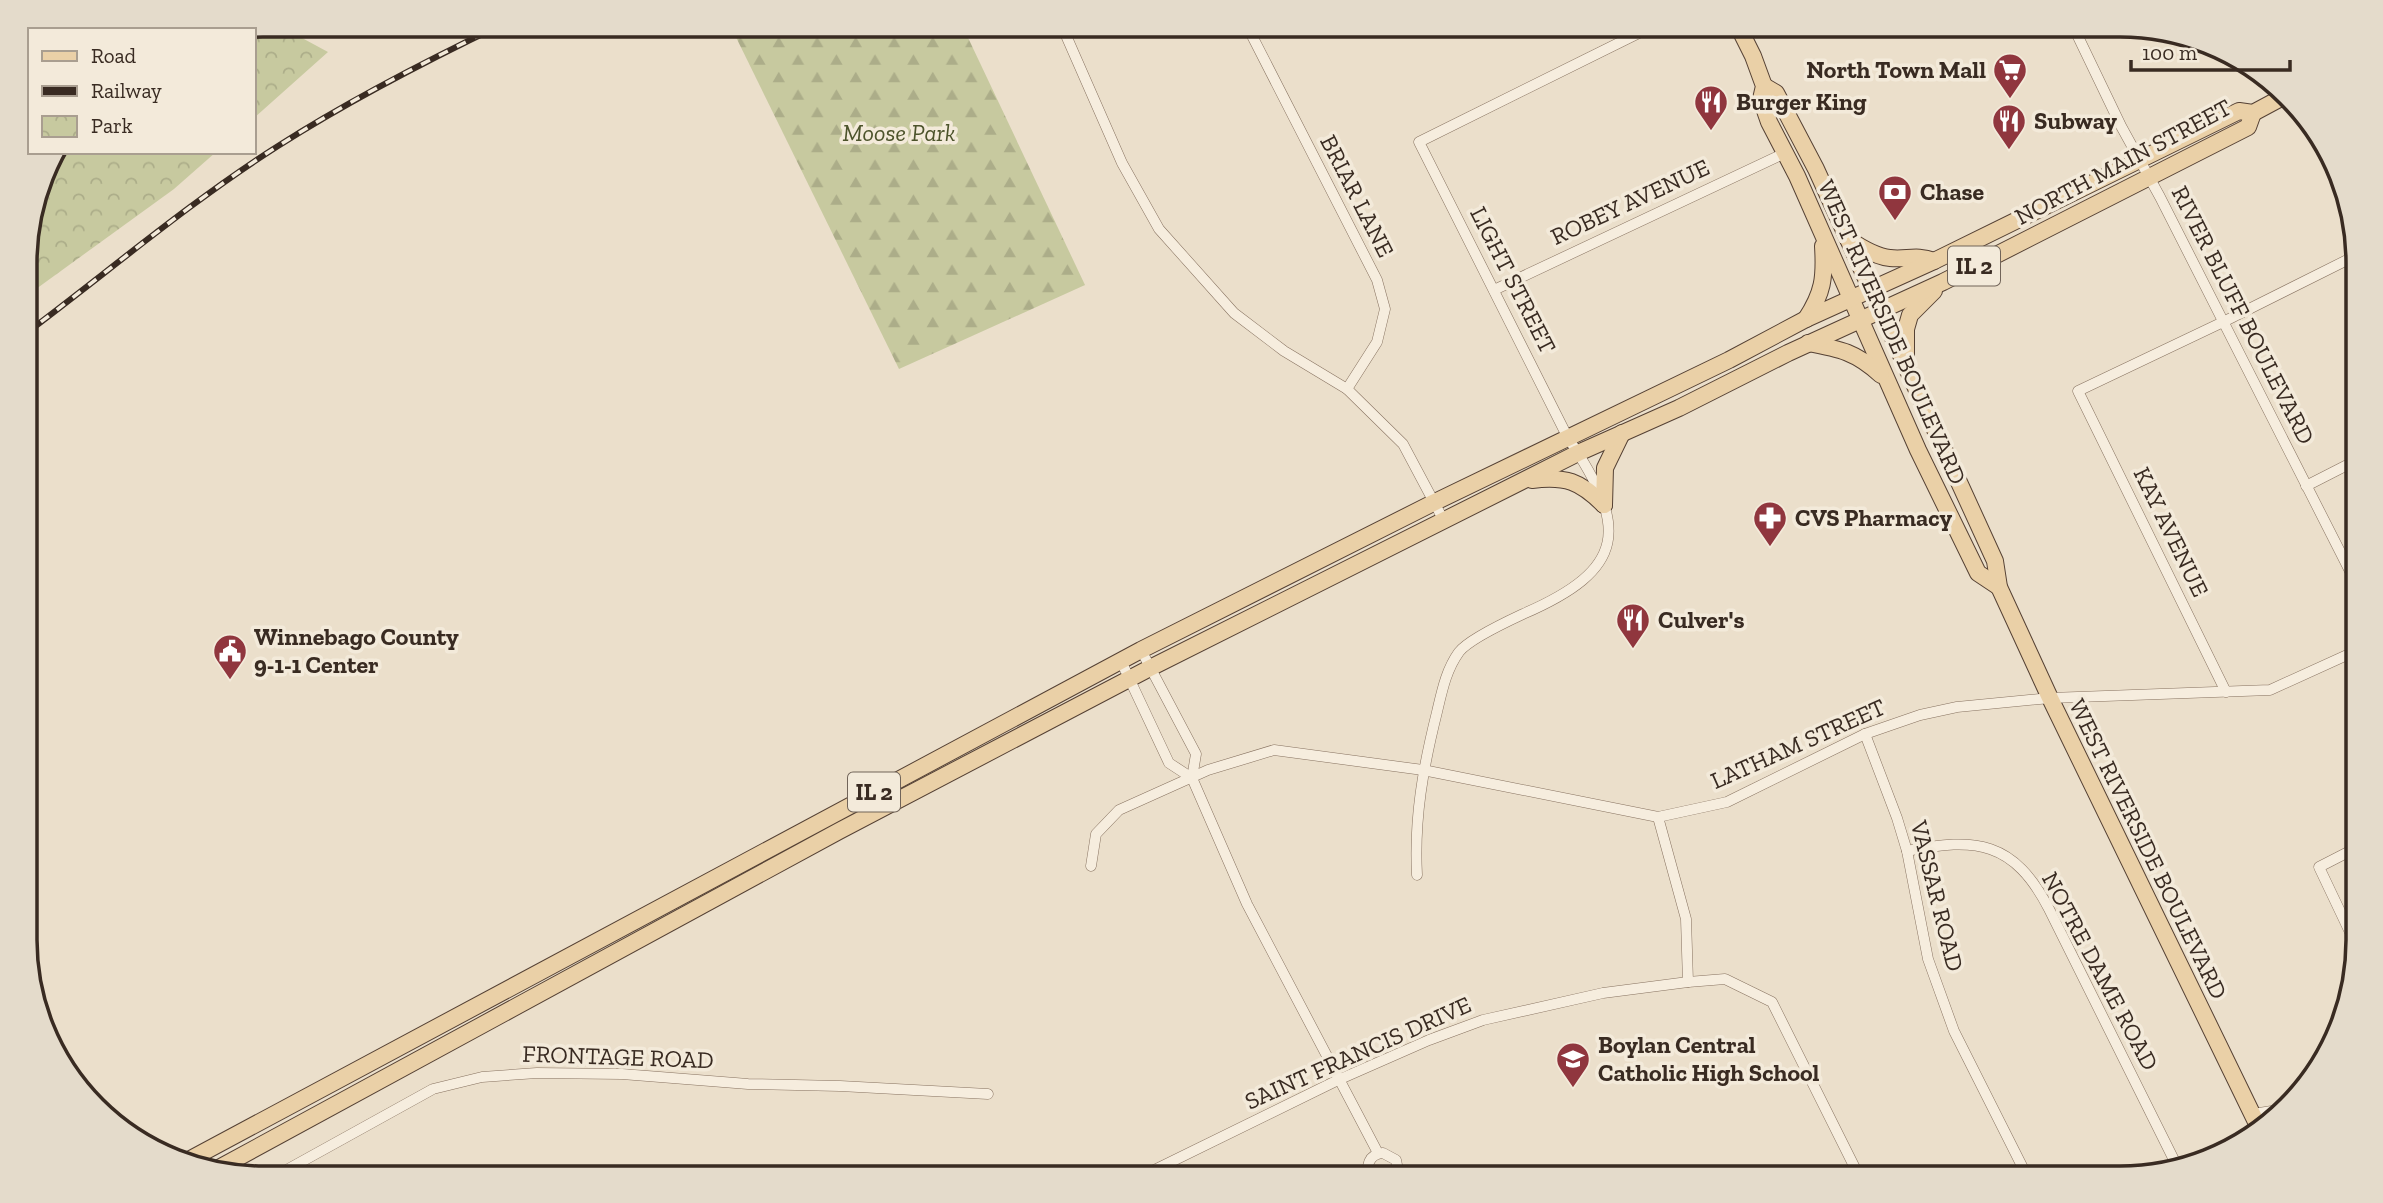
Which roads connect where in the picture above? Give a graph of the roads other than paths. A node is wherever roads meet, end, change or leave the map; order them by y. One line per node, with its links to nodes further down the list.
1 (1066, 37): 27 (street)
2 (1253, 37): 27 (street, BRIAR LANE)
3 (1631, 37): 17 (street, LIGHT STREET)
4 (1744, 37): 6 (main road, WEST RIVERSIDE BOULEVARD)
5 (2078, 37): 10 (street, RIVER BLUFF BOULEVARD)
6 (1764, 86): 9 (main road, WEST RIVERSIDE BOULEVARD); 13 (main road, WEST RIVERSIDE BOULEVARD)
7 (2276, 100): 8 (main road, NORTH MAIN STREET / IL 2)
8 (2253, 113): 10 (main road, NORTH MAIN STREET / IL 2); 11 (main road, NORTH MAIN STREET / IL 2)
9 (1785, 153): 12 (main road, WEST RIVERSIDE BOULEVARD); 17 (street, ROBEY AVENUE)
10 (2140, 158): 11 (street, RIVER BLUFF BOULEVARD); 14 (main road, NORTH MAIN STREET / IL 2)
11 (2150, 177): 16 (main road, NORTH MAIN STREET / IL 2); 23 (street, RIVER BLUFF BOULEVARD)
12 (1822, 233): 19 (main road, WEST RIVERSIDE BOULEVARD); 21 (main road)
13 (1848, 239): 14 (main road); 18 (main road, WEST RIVERSIDE BOULEVARD)
14 (1934, 261): 18 (main road, NORTH MAIN STREET / IL 2)
15 (2346, 261): 23 (street)
16 (1943, 282): 20 (main road, NORTH MAIN STREET / IL 2); 25 (main road)
17 (1494, 290): 29 (street, LIGHT STREET)
18 (1871, 290): 19 (main road, NORTH MAIN STREET / IL 2); 20 (main road, WEST RIVERSIDE BOULEVARD)
19 (1850, 299): 21 (main road, IL 2); 22 (main road, WEST RIVERSIDE BOULEVARD)
20 (1881, 312): 22 (main road, NORTH MAIN STREET / IL 2); 25 (main road, WEST RIVERSIDE BOULEVARD)
21 (1806, 319): 29 (main road, IL 2)
22 (1860, 322): 24 (main road, IL 2); 26 (main road, WEST RIVERSIDE BOULEVARD)
23 (2223, 322): 33 (street, RIVER BLUFF BOULEVARD); 44 (street, KAY AVENUE)
24 (1808, 343): 26 (main road); 28 (main road, IL 2)
25 (1906, 365): 38 (main road, WEST RIVERSIDE BOULEVARD)
26 (1885, 378): 38 (main road, WEST RIVERSIDE BOULEVARD)
27 (1347, 389): 34 (street)
28 (1622, 433): 30 (main road, IL 2); 35 (main road)
29 (1569, 438): 30 (street, LIGHT STREET); 34 (main road, IL 2)
30 (1578, 453): 32 (main road, IL 2); 35 (street, LIGHT STREET)
31 (2346, 466): 33 (street)
32 (1523, 481): 35 (main road); 36 (main road, IL 2)
33 (2306, 486): 37 (street, RIVER BLUFF BOULEVARD)
34 (1433, 503): 36 (street); 39 (main road, IL 2)
35 (1604, 505): 47 (street, LIGHT STREET)
36 (1444, 521): 42 (main road, IL 2)
37 (2346, 565)
38 (1999, 587): 45 (main road, WEST RIVERSIDE BOULEVARD)
39 (1141, 650): 41 (main road, IL 2); 42 (street)
40 (2346, 655): 44 (street, LATHAM STREET)
41 (1121, 661): 43 (street); 62 (main road, IL 2)
42 (1150, 668): 43 (main road, IL 2); 48 (street)
43 (1129, 679): 48 (street); 64 (main road, IL 2)
44 (2226, 692): 45 (street, LATHAM STREET)
45 (2050, 698): 46 (street, LATHAM STREET); 59 (main road, WEST RIVERSIDE BOULEVARD)
46 (1865, 734): 49 (street, LATHAM STREET); 50 (street, VASSAR ROAD)
47 (1423, 770): 48 (street, LATHAM STREET); 49 (street, LATHAM STREET); 53 (street, LIGHT STREET)
48 (1192, 778): 52 (street, LATHAM STREET); 56 (street)
49 (1658, 817): 55 (street)
50 (1907, 851): 63 (street, NOTRE DAME ROAD); 70 (street, VASSAR ROAD)
51 (2346, 853): 54 (street)
52 (1091, 866)
53 (1417, 875)
54 (2346, 924)
55 (1688, 982): 56 (street, SAINT FRANCIS DRIVE); 69 (street, SAINT FRANCIS DRIVE)
56 (1338, 1080): 61 (street); 66 (street, SAINT FRANCIS DRIVE)
57 (988, 1094): 65 (street, FRONTAGE ROAD)
58 (2267, 1112): 59 (street)
59 (2253, 1114): 60 (main road, WEST RIVERSIDE BOULEVARD)
60 (2256, 1120)
61 (1378, 1153): 67 (street); 68 (street)
62 (197, 1156)
63 (2174, 1159)
64 (228, 1163)
65 (293, 1166)
66 (1162, 1166)
67 (1368, 1166)
68 (1397, 1166)
69 (1854, 1166)
70 (2022, 1166)

